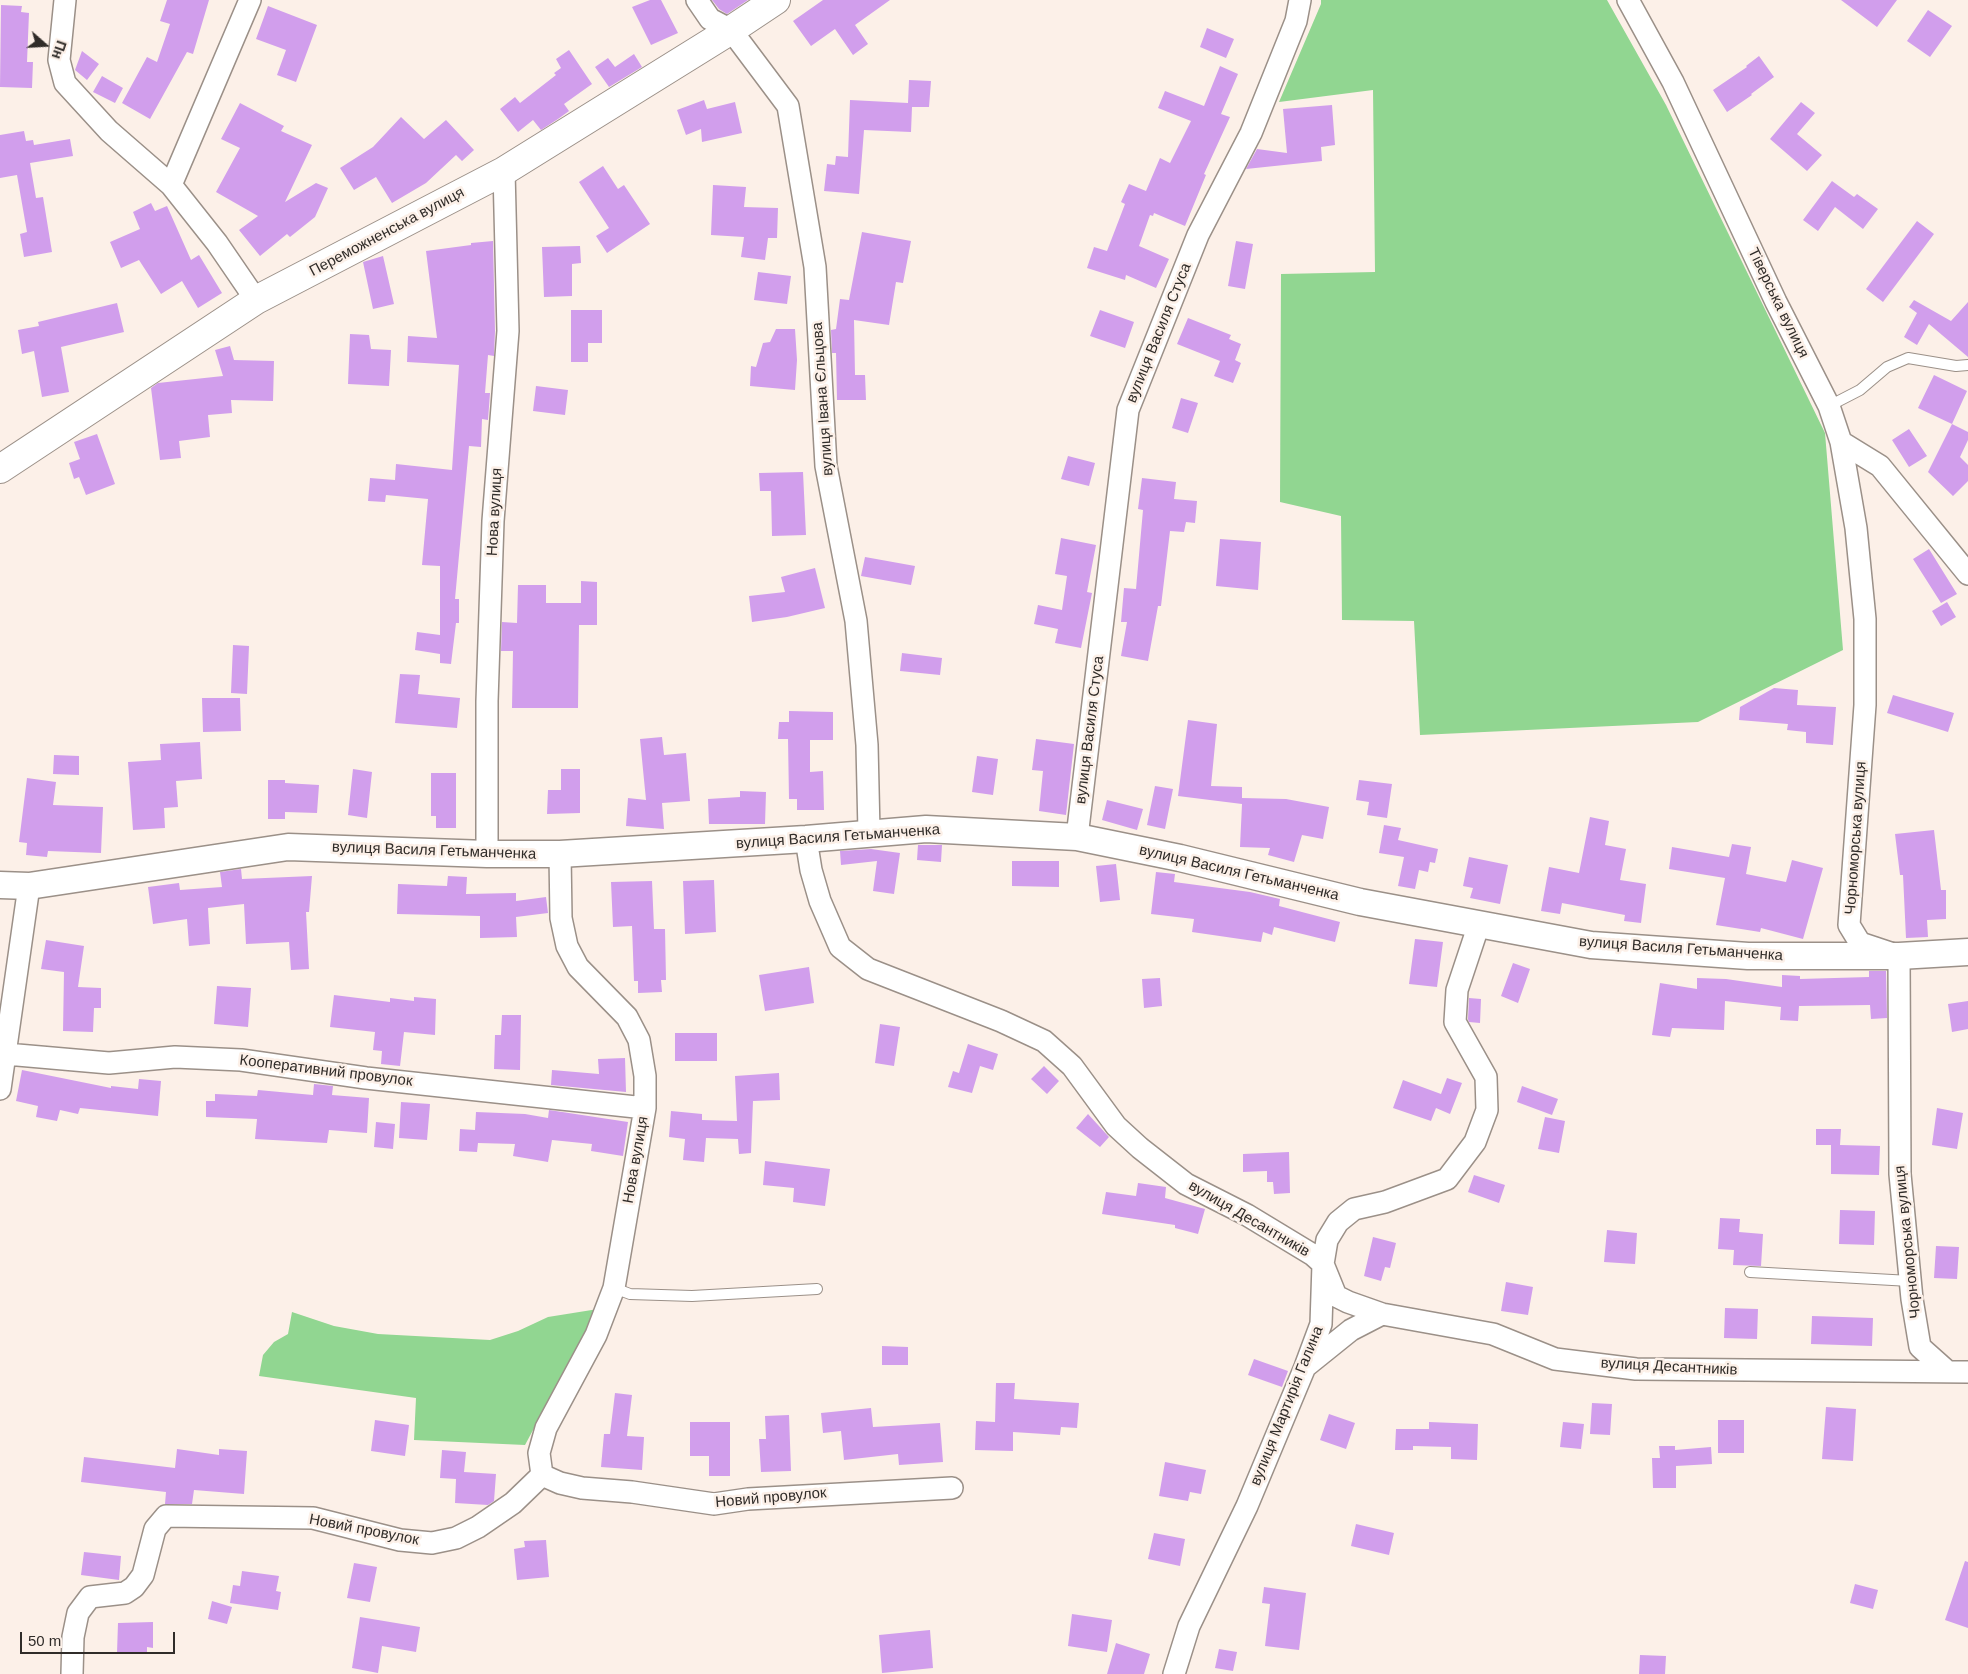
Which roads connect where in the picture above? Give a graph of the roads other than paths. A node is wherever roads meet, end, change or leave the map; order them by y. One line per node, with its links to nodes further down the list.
1 (64, 0): 9 (street)
2 (250, 0): 9 (street)
3 (697, 0): 7 (street, вулиця Івана Єльцова)
4 (776, 0): 7 (main road, Переможненська вулиця)
5 (1300, 0): 17 (street, вулиця Василя Стуса)
6 (1628, 0): 12 (street, Тіверська вулиця)
7 (731, 30): 8 (main road, Переможненська вулиця); 16 (street, вулиця Івана Єльцова)
8 (504, 171): 10 (main road, Переможненська вулиця); 19 (street, Нова вулиця)
9 (171, 185): 10 (street)
10 (256, 300): 14 (main road, Переможненська вулиця)
11 (1968, 365): 12 (lane)
12 (1829, 406): 13 (street, Тіверська вулиця)
13 (1840, 442): 15 (street); 25 (street, Чорноморська вулиця)
14 (0, 468)
15 (1968, 574)
16 (869, 832): 17 (street, вулиця Василя Гетьманченка); 18 (street, вулиця Василя Гетьманченка)
17 (1077, 837): 23 (street, вулиця Василя Гетьманченка)
18 (806, 839): 20 (street, вулиця Василя Гетьманченка); 29 (street, вулиця Десантників)
19 (487, 854): 20 (street, вулиця Василя Гетьманченка); 22 (street, вулиця Василя Гетьманченка)
20 (560, 854): 28 (street, Нова вулиця)
21 (0, 885): 22 (street, вулиця Василя Гетьманченка)
22 (28, 886): 26 (street)
23 (1480, 924): 25 (street, вулиця Василя Гетьманченка); 29 (street, вулиця Мартирія Галина)
24 (1968, 952): 25 (street, вулиця Василя Гетьманченка)
25 (1899, 956): 31 (street, Чорноморська вулиця)
26 (6, 1054): 27 (street); 28 (street, Кооперативний провулок)
27 (0, 1089)
28 (646, 1108): 32 (street, Нова вулиця)
29 (1323, 1264): 34 (street, вулиця Десантників); 35 (street, вулиця Мартирія Галина)
30 (1750, 1272): 31 (lane)
31 (1910, 1281): 36 (street, Чорноморська вулиця)
32 (614, 1288): 33 (lane); 37 (street, Нова вулиця)
33 (817, 1289)
34 (1382, 1314): 35 (street); 36 (street, вулиця Десантників)
35 (1306, 1367): 40 (street, вулиця Мартирія Галина)
36 (1958, 1372)
37 (542, 1475): 38 (street, Новий провулок); 39 (street, Новий провулок)
38 (952, 1488)
39 (72, 1674)
40 (1174, 1674)

